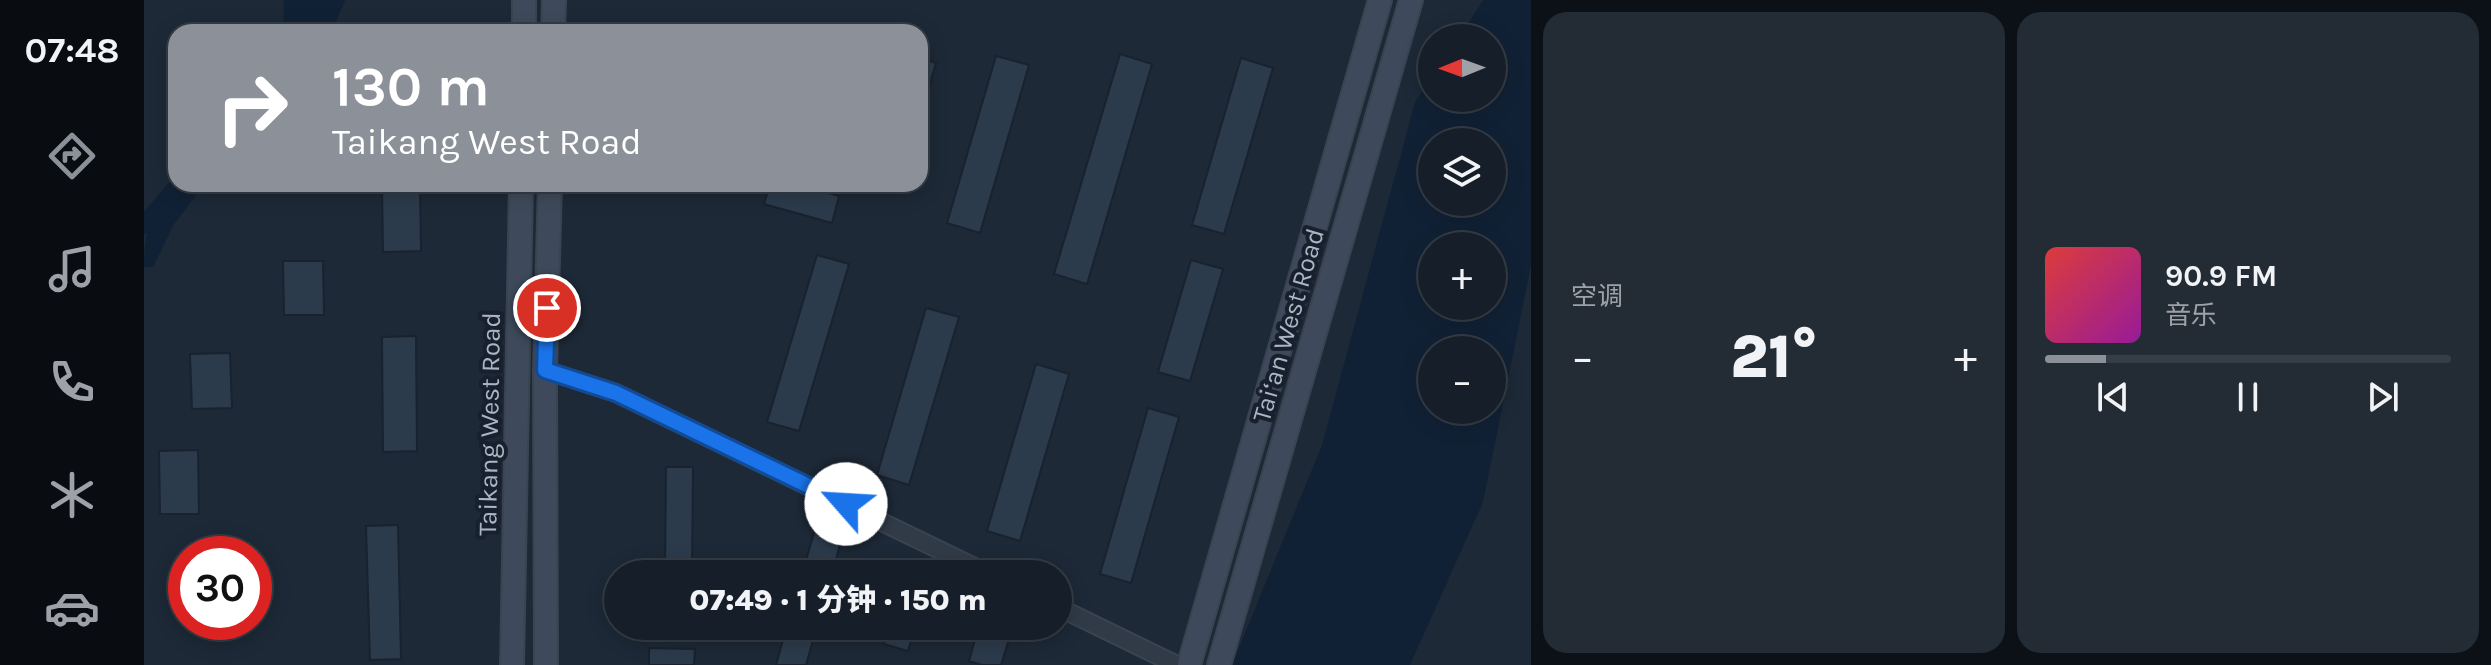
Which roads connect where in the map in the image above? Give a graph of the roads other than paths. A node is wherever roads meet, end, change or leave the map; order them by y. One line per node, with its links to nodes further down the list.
1 (524, 0): 5 (main road)
2 (554, 0): 6 (main road)
3 (1380, 0): 15 (main road, Tai‘an West Road)
4 (1411, 0): 16 (main road, Tai‘an West Road)
5 (524, 24)
6 (553, 24)
7 (521, 192): 12 (main road, Taikang West Road)
8 (550, 192): 9 (main road)
9 (545, 370): 10 (street); 13 (main road)
10 (960, 560)
11 (1072, 614): 14 (street)
12 (512, 665)
13 (546, 665)
14 (1177, 665)
15 (1189, 665)
16 (1219, 665)

